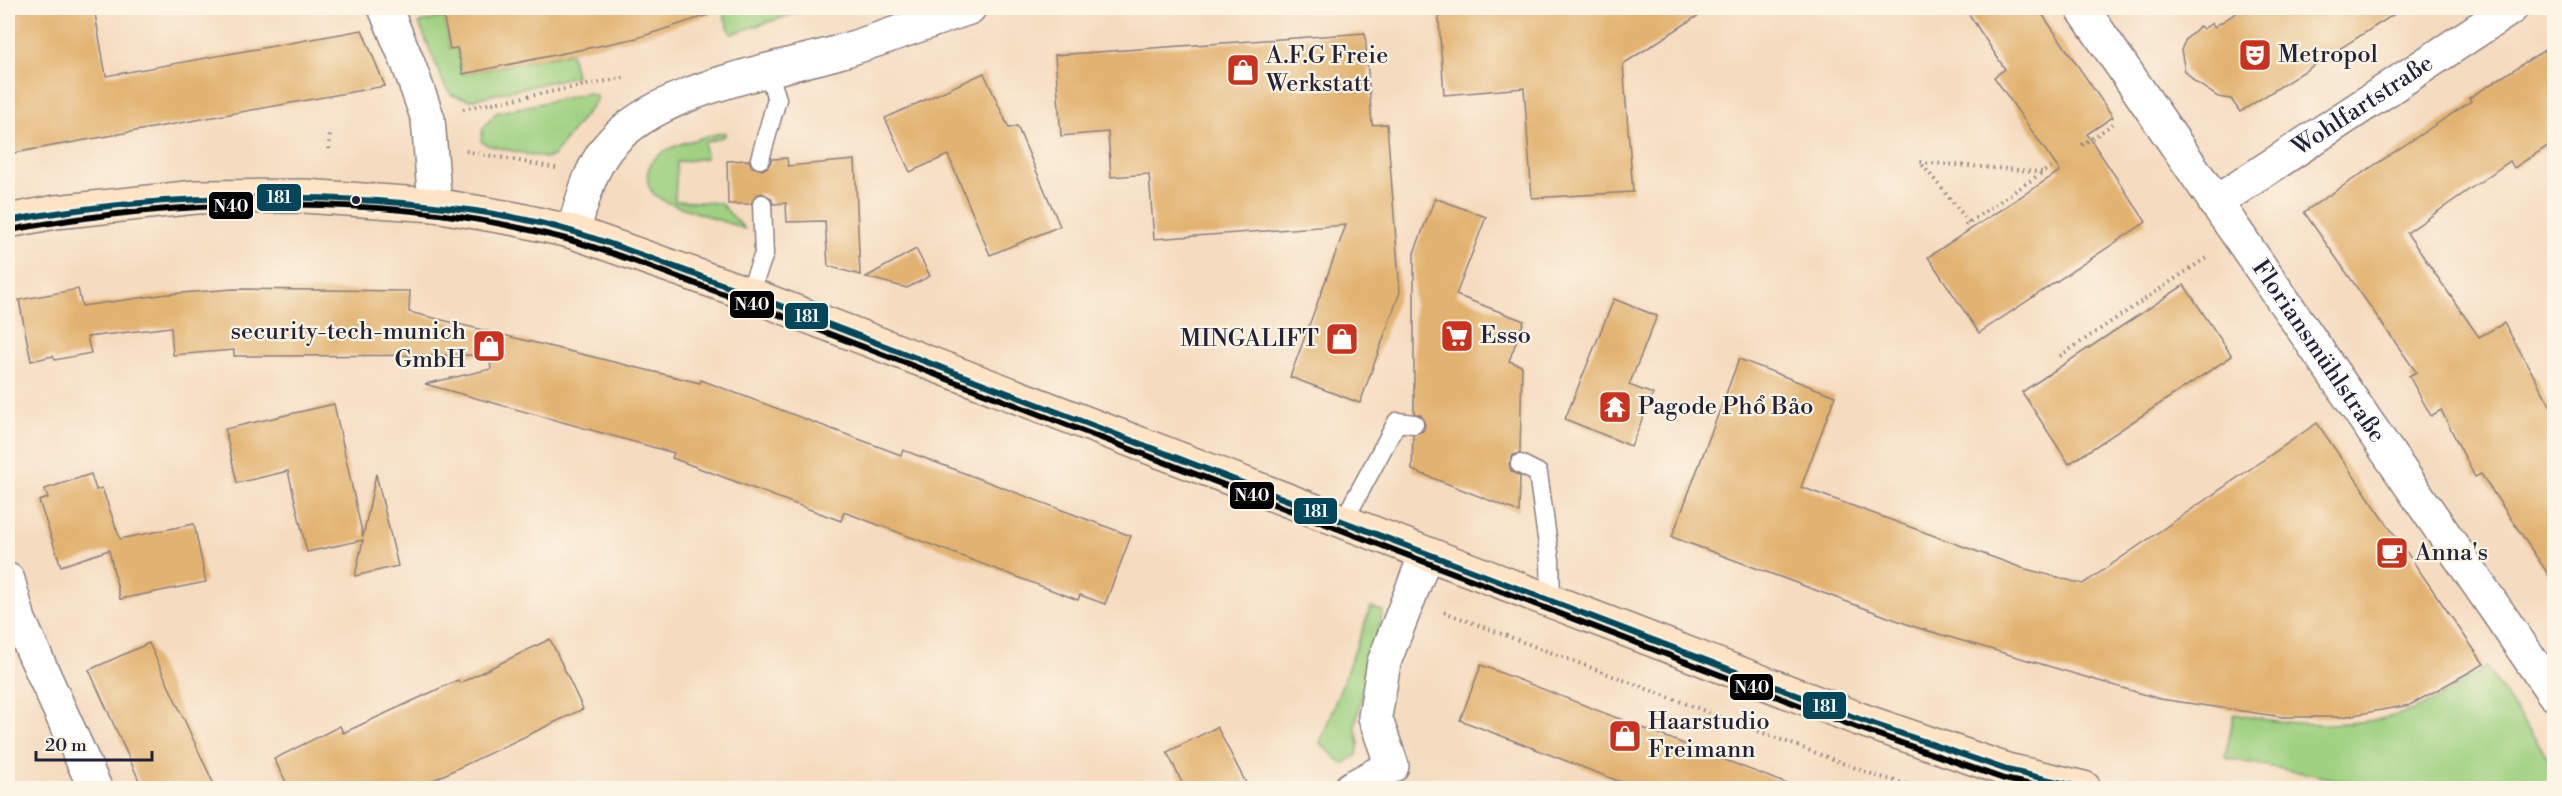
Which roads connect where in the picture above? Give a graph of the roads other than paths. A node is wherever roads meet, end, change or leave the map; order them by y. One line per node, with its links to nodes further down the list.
1 (385, 8): 9 (street)
2 (969, 8): 5 (street)
3 (2082, 8): 7 (street, Floriansmühlstraße)
4 (2511, 8): 7 (street, Wohlfartstraße)
5 (768, 71): 6 (lane); 11 (street)
6 (760, 159)
7 (2215, 202): 20 (street, Floriansmühlstraße)
8 (762, 204): 12 (lane)
9 (435, 206): 10 (main road); 11 (main road)
10 (8, 221)
11 (573, 232): 12 (main road)
12 (749, 294): 15 (main road)
13 (1414, 424): 15 (lane)
14 (1520, 464): 18 (lane)
15 (1343, 522): 16 (main road)
16 (1426, 554): 18 (main road); 21 (street)
17 (8, 580): 19 (street)
18 (1551, 601): 24 (main road)
19 (13, 622): 22 (street)
20 (2554, 694)
21 (1399, 777): 23 (street)
22 (95, 789)
23 (1351, 789)
24 (2084, 789)

